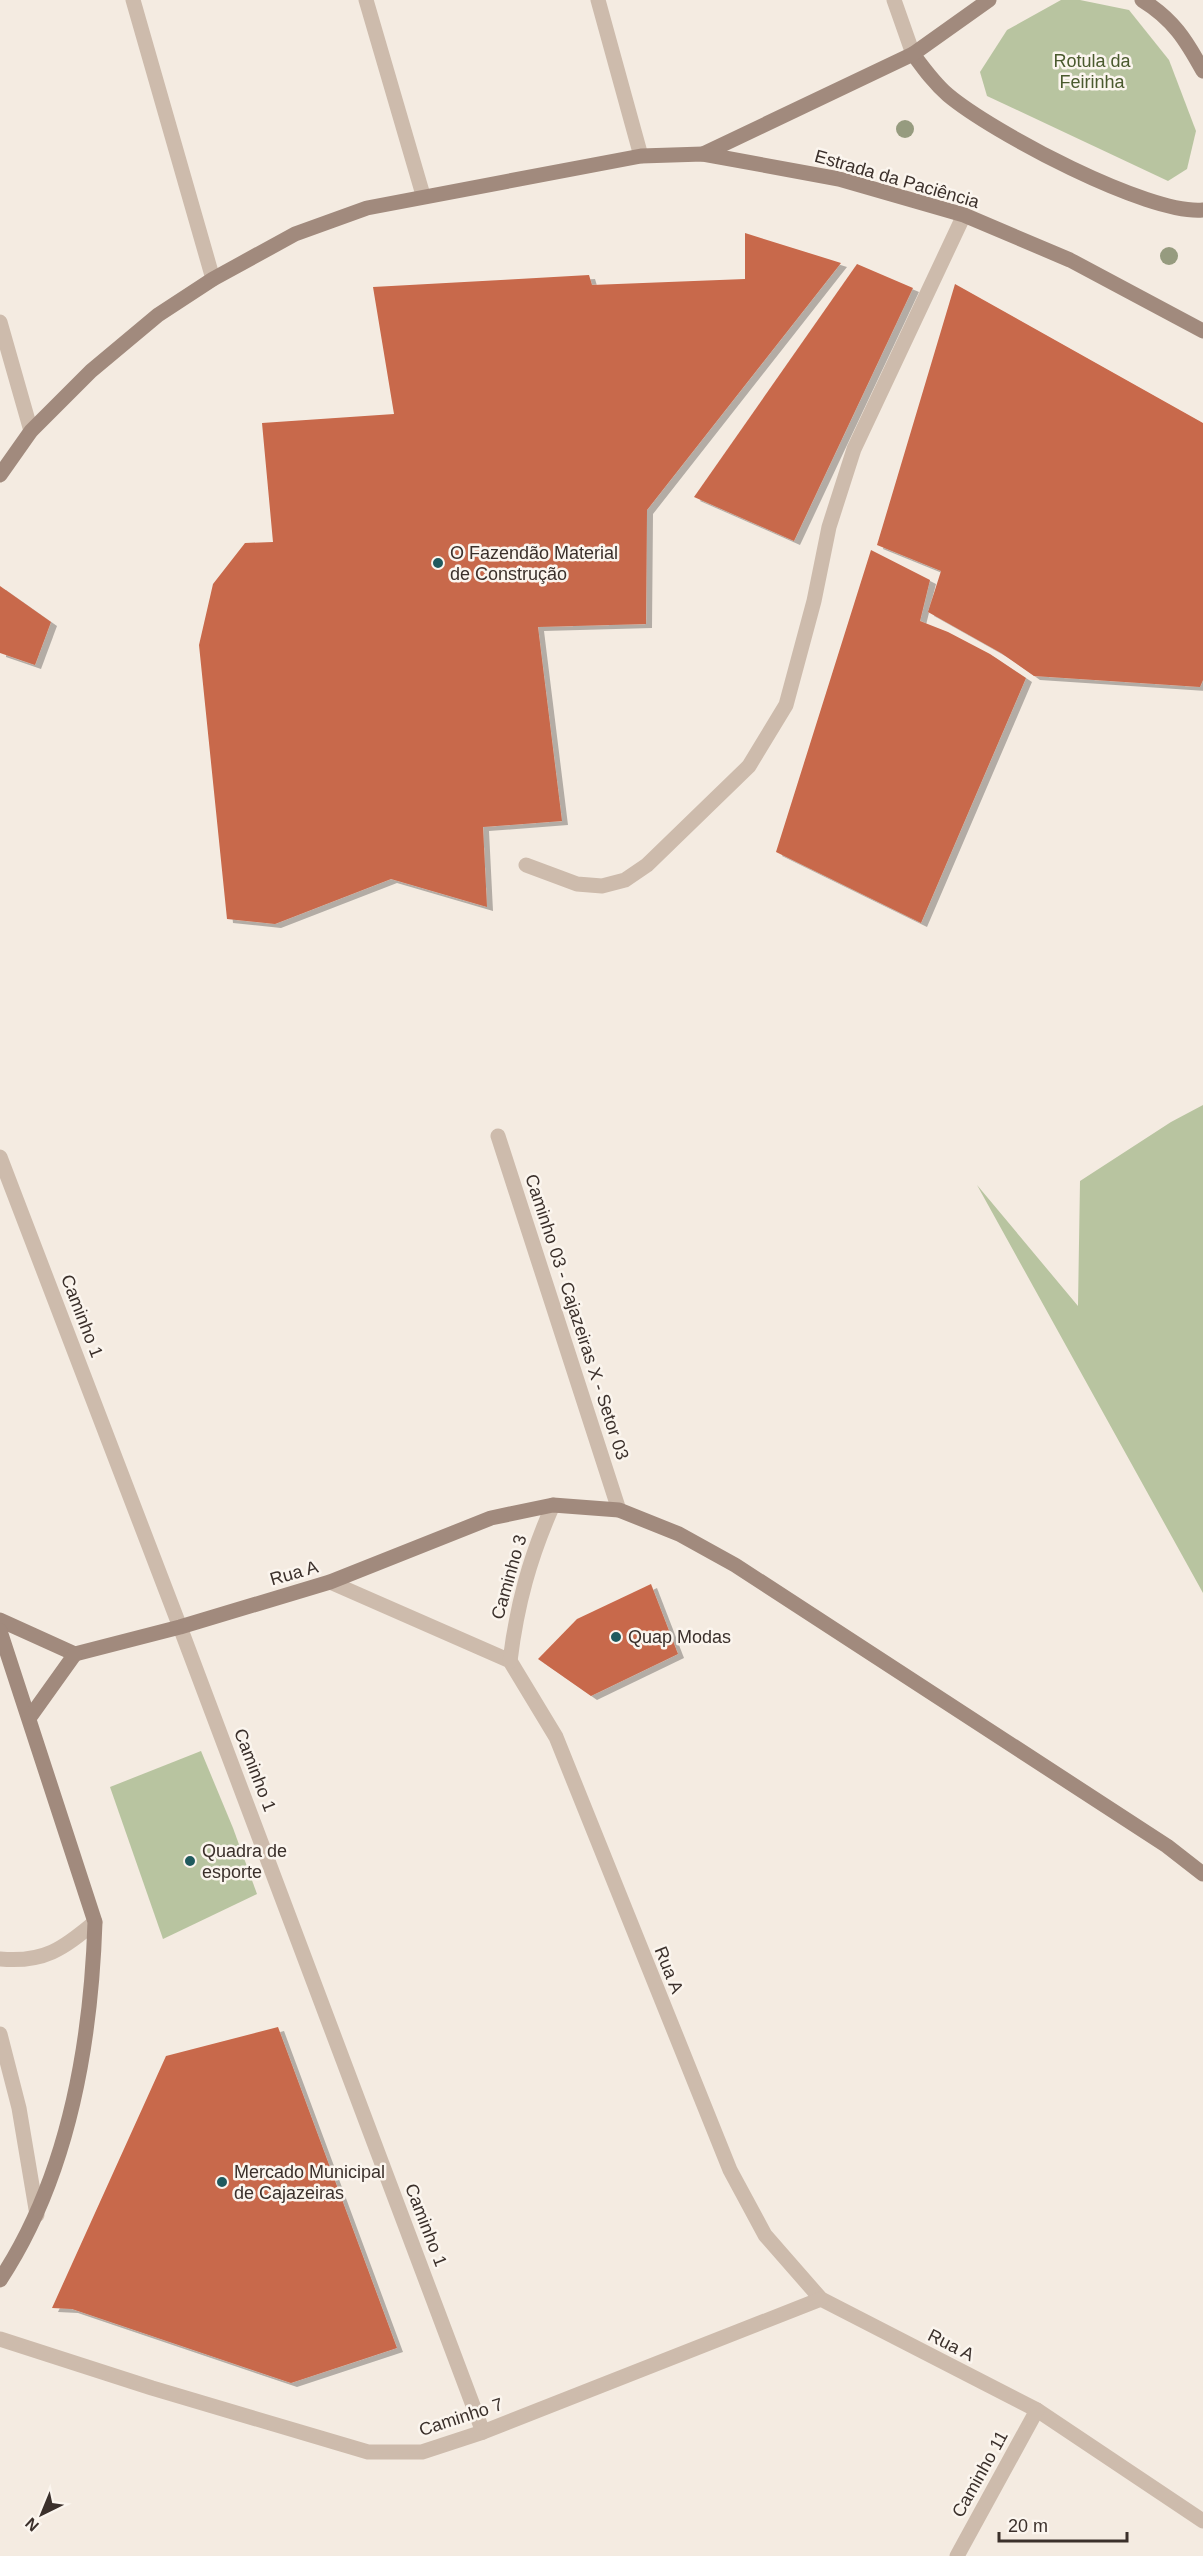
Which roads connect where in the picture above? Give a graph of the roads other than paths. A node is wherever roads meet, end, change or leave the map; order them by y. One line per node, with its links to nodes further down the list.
1 (133, 0): 14 (street)
2 (366, 0): 11 (street)
3 (598, 0): 10 (street)
4 (894, 0): 7 (street)
5 (989, 0): 7 (main road)
6 (1142, 0): 8 (main road)
7 (913, 54): 9 (main road); 12 (main road)
8 (1203, 71)
9 (703, 154): 10 (main road); 13 (main road, Estrada da Paciência)
10 (641, 156): 11 (main road)
11 (423, 195): 14 (main road)
12 (1203, 210)
13 (964, 215): 16 (main road, Estrada da Paciência); 19 (street)
14 (213, 279): 17 (main road)
15 (0, 322): 17 (street)
16 (1203, 331)
17 (31, 431): 18 (main road)
18 (0, 475)
19 (526, 865)
20 (498, 1136): 23 (street, Caminho 03 - Cajazeiras X - Setor 03)
21 (0, 1157): 26 (street, Caminho 1)
22 (553, 1505): 23 (main road); 24 (main road); 29 (street, Caminho 3)
23 (619, 1510): 31 (main road)
24 (330, 1581): 26 (main road, Rua A); 29 (street, Rua A)
25 (0, 1620): 28 (main road)
26 (180, 1627): 28 (main road, Rua A); 40 (street, Caminho 1)
27 (0, 1631): 30 (main road)
28 (75, 1654): 30 (main road)
29 (510, 1661): 37 (street, Rua A)
30 (30, 1717): 32 (main road)
31 (1203, 1874)
32 (94, 1922): 33 (street); 35 (main road)
33 (0, 1959)
34 (0, 2034): 35 (street)
35 (37, 2215): 36 (main road)
36 (0, 2280)
37 (821, 2299): 39 (street, Rua A); 40 (street, Caminho 7)
38 (0, 2339): 40 (street, Caminho 7)
39 (1037, 2410): 41 (street, Rua A); 42 (street, Caminho 11)
40 (483, 2432)
41 (1203, 2521)
42 (957, 2556)

